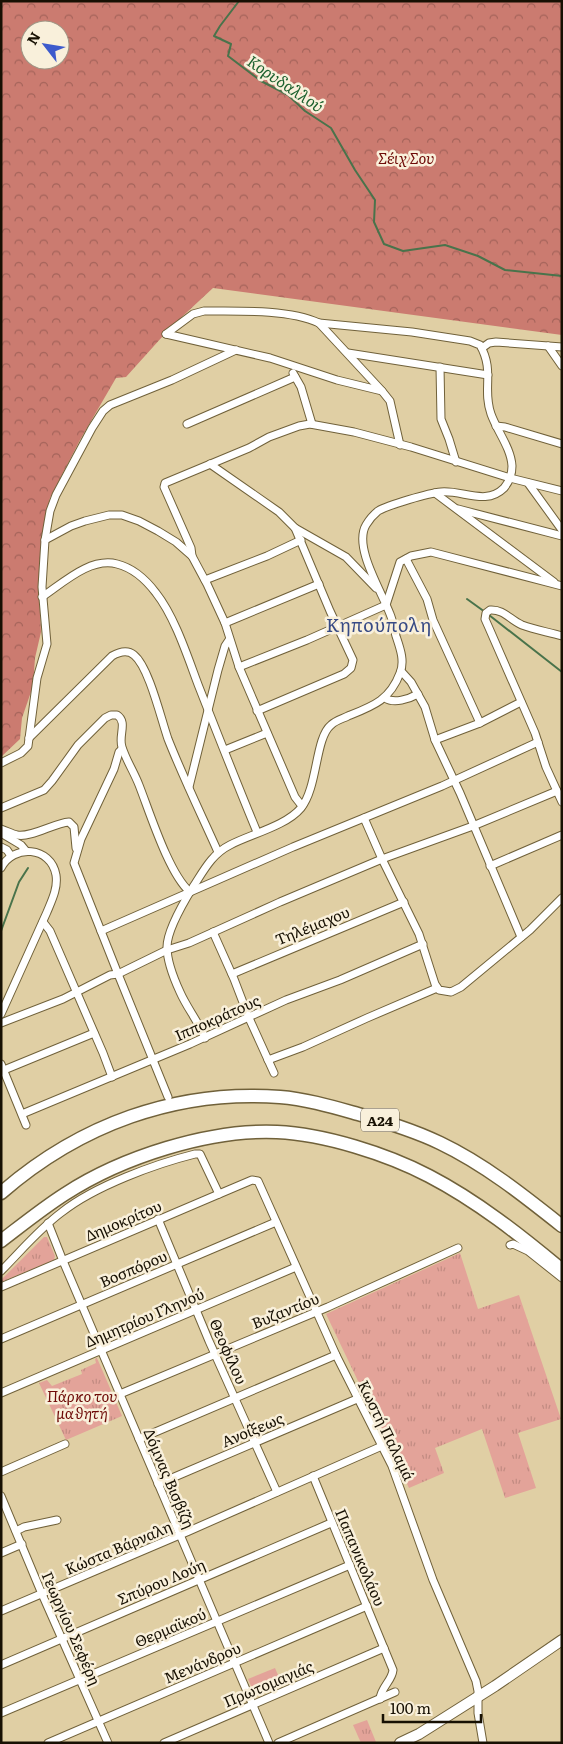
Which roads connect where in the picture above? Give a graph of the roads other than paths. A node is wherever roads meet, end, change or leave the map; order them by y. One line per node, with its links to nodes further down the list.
1 (319, 323): 4 (street); 5 (street); 6 (street)
2 (548, 346): 3 (street); 4 (street); 8 (street)
3 (562, 347)
4 (482, 348): 10 (street)
5 (236, 350): 7 (street); 28 (street)
6 (347, 352): 9 (street); 12 (street)
7 (292, 366): 11 (street); 12 (street)
8 (562, 366)
9 (440, 367): 10 (street); 18 (street)
10 (488, 375): 15 (street)
11 (295, 377): 13 (street); 14 (street)
12 (382, 391): 17 (street)
13 (186, 424)
14 (312, 424): 17 (street); 19 (street)
15 (496, 426): 16 (street); 20 (street)
16 (562, 444)
17 (400, 445): 18 (street)
18 (456, 462): 20 (street)
19 (210, 464): 25 (street); 30 (street)
20 (510, 478): 21 (street); 23 (street)
21 (528, 483): 22 (street); 26 (street)
22 (562, 491)
23 (435, 493): 24 (street); 35 (street)
24 (454, 508): 27 (street); 34 (street)
25 (295, 528): 29 (street); 35 (street)
26 (562, 530)
27 (562, 536)
28 (45, 540): 30 (street); 36 (street)
29 (301, 540): 32 (street); 33 (street)
30 (192, 556): 32 (street)
31 (406, 559): 34 (street); 37 (street); 49 (street)
32 (205, 580): 38 (street)
33 (319, 584): 38 (street); 39 (street)
34 (560, 587)
35 (380, 592): 37 (street)
36 (42, 597): 47 (street); 51 (street)
37 (386, 605): 39 (street); 43 (street)
38 (225, 623): 41 (street)
39 (337, 627): 42 (street); 48 (street)
40 (562, 636): 46 (street)
41 (230, 640): 42 (street); 47 (street)
42 (239, 667): 48 (street)
43 (401, 672): 44 (street); 45 (street)
44 (418, 694): 45 (street); 52 (street)
45 (385, 698): 61 (street)
46 (521, 702): 49 (street); 53 (street)
47 (208, 709): 55 (street); 58 (street)
48 (257, 711): 50 (street)
49 (480, 723): 52 (street)
50 (267, 733): 55 (street); 61 (street)
51 (29, 738): 56 (street); 58 (street)
52 (436, 740): 57 (street)
53 (538, 742): 57 (street); 59 (street)
54 (122, 748): 62 (street); 70 (street); 76 (street)
55 (225, 750): 66 (street)
56 (1, 763)
57 (454, 780): 63 (street); 64 (street)
58 (189, 787): 71 (street)
59 (558, 788): 60 (street); 64 (street)
60 (562, 802)
61 (302, 806): 66 (street)
62 (1, 808)
63 (364, 818): 73 (street); 76 (street)
64 (473, 826): 73 (street); 74 (street)
65 (1, 831): 69 (street); 70 (street)
66 (257, 832): 71 (street)
67 (562, 835): 74 (street)
68 (1, 847): 72 (street)
69 (26, 851): 72 (street); 79 (street)
70 (77, 851): 80 (street)
71 (218, 852): 76 (street)
72 (10, 856): 75 (street)
73 (382, 859): 78 (street); 81 (street)
74 (490, 866): 82 (street)
75 (1, 868)
76 (190, 892): 80 (street); 84 (street)
77 (562, 898): 82 (street)
78 (404, 902): 83 (street); 86 (street, Τηλέμαχου)
79 (43, 922): 88 (street); 89 (street)
80 (101, 931): 85 (street)
81 (213, 932): 84 (street); 86 (street)
82 (522, 937): 87 (street)
83 (423, 944): 87 (street); 90 (street, Ιπποκράτους)
84 (168, 950): 85 (street); 93 (street)
85 (118, 974): 88 (street); 94 (street)
86 (232, 974): 90 (street)
87 (437, 988): 95 (street)
88 (76, 992): 91 (street); 92 (street)
89 (1, 1014)
90 (249, 1018): 93 (street, Ιπποκράτους); 95 (street)
91 (1, 1023)
92 (94, 1033): 96 (street); 98 (street)
93 (205, 1038): 94 (street, Ιπποκράτους)
94 (153, 1059): 98 (street, Ιπποκράτους); 99 (street)
95 (268, 1060): 97 (street)
96 (2, 1067): 100 (street)
97 (274, 1073)
98 (112, 1077): 100 (street, Ιπποκράτους)
99 (168, 1097)
100 (22, 1114): 101 (street)
101 (26, 1125)
102 (256, 1181): 104 (street, Δημοκρίτου); 106 (street, Κωστή Παλαμά)
103 (1, 1193): 108 (highway, Α24)
104 (218, 1194): 105 (street, Δημοκρίτου); 107 (street)
105 (158, 1219): 112 (street, Δημοκρίτου); 113 (street, Θεοφίλου)
106 (276, 1222): 113 (street, Βοσπόρου); 114 (street, Κωστή Παλαμά)
107 (48, 1223): 112 (street, Δόμνας Βισβίζη); 116 (street)
108 (562, 1226)
109 (1, 1241): 115 (highway, Α24)
110 (510, 1245): 117 (street)
111 (458, 1248): 121 (street, Βυζαντίου)
112 (63, 1261): 118 (street, Δημοκρίτου); 119 (street, Δόμνας Βισβίζη)
113 (177, 1264): 119 (street, Βοσπόρου); 120 (street, Θεοφίλου)
114 (296, 1267): 120 (street, Δημητρίου Γληνού); 121 (street, Κωστή Παλαμά)
115 (562, 1270)
116 (1, 1271)
117 (562, 1278)
118 (1, 1287)
119 (82, 1304): 122 (street, Βοσπόρου); 123 (street, Δόμνας Βισβίζη)
120 (196, 1310): 123 (street, Δημητρίου Γληνού); 124 (street, Θεοφίλου)
121 (317, 1312): 124 (street, Βυζαντίου); 125 (street, Κωστή Παλαμά)
122 (1, 1339)
123 (101, 1349): 126 (street, Δημητρίου Γληνού); 127 (street, Δόμνας Βισβίζη)
124 (216, 1354): 127 (street, Βυζαντίου); 128 (street, Θεοφίλου)
125 (336, 1355): 128 (street); 129 (street, Κωστή Παλαμά)
126 (1, 1392)
127 (120, 1394): 130 (street, Δόμνας Βισβίζη)
128 (235, 1398): 130 (street); 131 (street, Θεοφίλου)
129 (357, 1399): 131 (street, Ανοίξεως); 133 (street, Κωστή Παλαμά)
130 (140, 1439): 136 (street, Δόμνας Βισβίζη)
131 (255, 1443): 136 (street, Ανοίξεως); 137 (street, Θεοφίλου)
132 (65, 1444): 134 (street)
133 (382, 1446): 135 (street, Κώστα Βάρναλη); 158 (street, Κωστή Παλαμά)
134 (1, 1472)
135 (313, 1476): 137 (street, Κώστα Βάρναλη); 140 (street, Παπανικολάου)
136 (158, 1484): 142 (street, Δόμνας Βισβίζη)
137 (277, 1492): 142 (street, Κώστα Βάρναλη)
138 (2, 1497): 141 (street, Γεωργίου Σεφέρη)
139 (57, 1520): 141 (street)
140 (331, 1522): 145 (street, Παπανικολάου); 146 (street, Σπύρου Λούη)
141 (16, 1531): 143 (street, Γεωργίου Σεφέρη)
142 (180, 1535): 146 (street, Δόμνας Βισβίζη); 147 (street, Κώστα Βάρναλη)
143 (22, 1544): 144 (street); 147 (street, Γεωργίου Σεφέρη)
144 (1, 1553)
145 (350, 1565): 148 (street, Παπανικολάου); 150 (street, Θερμαϊκού)
146 (199, 1580): 150 (street, Δόμνας Βισβίζη); 151 (street, Σπύρου Λούη)
147 (42, 1594): 149 (street, Κώστα Βάρναλη); 151 (street, Γεωργίου Σεφέρη)
148 (367, 1606): 153 (street, Παπανικολάου); 154 (street, Μενάνδρου)
149 (1, 1611)
150 (217, 1622): 154 (street, Δόμνας Βισβίζη); 156 (street, Θερμαϊκού)
151 (62, 1639): 155 (street, Σπύρου Λούη); 156 (street, Γεωργίου Σεφέρη)
152 (562, 1640): 158 (street)
153 (384, 1648): 159 (street, Παπανικολάου); 160 (street, Πρωτομαγιάς)
154 (234, 1662): 160 (street, Δόμνας Βισβίζη); 162 (street, Μενάνδρου)
155 (1, 1665)
156 (80, 1679): 161 (street, Θερμαϊκού); 162 (street, Γεωργίου Σεφέρη)
157 (394, 1692): 159 (street)
158 (478, 1697): 168 (street); 169 (street, Κωστή Παλαμά)
159 (380, 1699): 167 (street)
160 (252, 1705): 165 (street, Πρωτομαγιάς); 166 (street, Δόμνας Βισβίζη)
161 (1, 1713)
162 (99, 1721): 163 (street, Μενάνδρου); 164 (street, Γεωργίου Σεφέρη)
163 (48, 1743)
164 (108, 1743)
165 (164, 1743)
166 (269, 1743)
167 (278, 1743)
168 (400, 1743)
169 (483, 1743)

